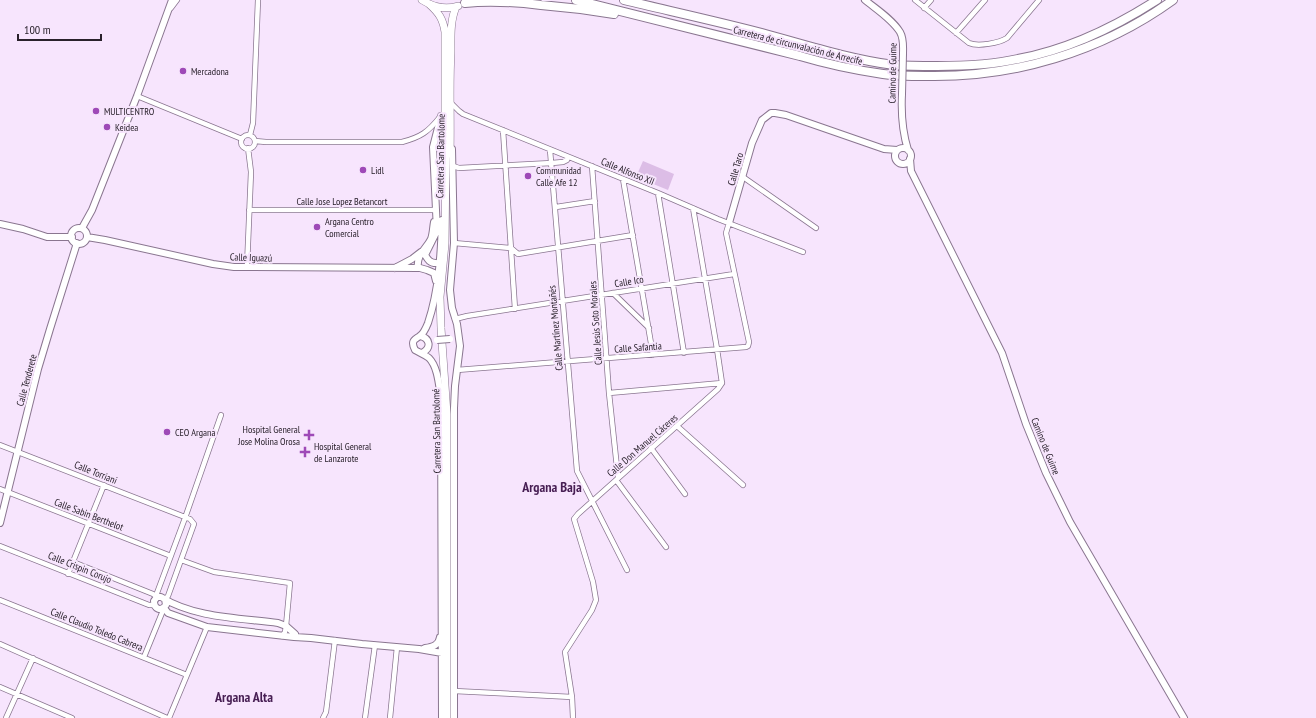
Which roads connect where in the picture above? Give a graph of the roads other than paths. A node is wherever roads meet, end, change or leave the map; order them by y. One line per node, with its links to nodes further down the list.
1 (172, 0): 19 (street)
2 (177, 0): 19 (street)
3 (258, 0): 28 (street)
4 (422, 0): 16 (main road)
5 (576, 0): 21 (highway, Carretera de circunvalación de Arrecife)
6 (624, 0): 20 (highway, Carretera de circunvalación de Arrecife)
7 (648, 0): 20 (highway)
8 (864, 0): 29 (street, Camino de Guime, bridge)
9 (915, 0): 18 (street)
10 (931, 0): 18 (street)
11 (985, 0): 22 (street)
12 (1039, 0): 22 (street)
13 (1157, 0): 20 (highway, Carretera de circunvalación de Arrecife)
14 (1172, 0): 21 (highway, Carretera de circunvalación de Arrecife)
15 (467, 2): 17 (main road); 21 (highway)
16 (429, 4): 17 (main road); 24 (main road, Carretera San Bartolomé)
17 (456, 7): 24 (main road, Carretera San Bartolomé)
18 (924, 8): 22 (street)
19 (169, 11): 23 (street)
20 (706, 19)
21 (680, 25)
22 (956, 33)
23 (137, 96): 30 (street); 58 (street)
24 (448, 100): 25 (main road); 26 (main road, Carretera San Bartolome); 27 (street, Calle Alfonso XII); 32 (main road, Carretera San Bartolomé)
25 (441, 116): 31 (street); 55 (street)
26 (451, 127): 43 (street); 52 (main road, Carretera San Bartolome)
27 (503, 130): 35 (street, Calle Alfonso XII); 44 (street)
28 (250, 135): 30 (street); 31 (street)
29 (904, 138): 36 (street); 37 (street, Camino de Guime)
30 (242, 139): 33 (street)
31 (255, 141): 33 (street)
32 (445, 144): 70 (street, Carretera San Bartolomé); 150 (main road, Carretera San Bartolomé)
33 (248, 148): 54 (street)
34 (884, 149): 36 (street); 39 (street); 47 (street, Calle Taro)
35 (550, 150): 38 (street, Calle Alfonso XII); 41 (street, Calle Martínez Montañés)
36 (898, 150): 37 (street); 39 (street)
37 (908, 150): 40 (street)
38 (568, 157): 41 (street); 45 (street, Calle Alfonso XII)
39 (896, 159): 42 (street)
40 (910, 159): 42 (street); 46 (street, Camino de Guime)
41 (552, 163): 44 (street); 51 (street, Calle Martínez Montañés)
42 (901, 164): 46 (street, Camino de Guime)
43 (453, 166): 44 (street); 65 (street)
44 (505, 166): 67 (street)
45 (592, 166): 48 (street, Calle Alfonso XII); 50 (street, Calle Jesús Soto Morales)
46 (911, 171): 154 (street, Camino de Guime)
47 (743, 177): 56 (street, Calle Taro); 59 (street)
48 (623, 180): 49 (street, Calle Alfonso XII); 60 (street)
49 (658, 193): 53 (street, Calle Alfonso XII); 77 (street)
50 (595, 201): 51 (street); 63 (street, Calle Jesús Soto Morales)
51 (556, 207): 66 (street, Calle Martínez Montañés)
52 (449, 208): 151 (main road, Carretera San Bartolomé)
53 (693, 208): 56 (street, Calle Alfonso XII); 75 (street)
54 (249, 210): 55 (street, Calle Jose Lopez Betancort); 71 (street)
55 (435, 213): 69 (street)
56 (728, 223): 68 (street, Calle Alfonso XII); 74 (street)
57 (0, 224): 61 (street)
58 (82, 228): 61 (street); 62 (street)
59 (816, 228)
60 (632, 235): 63 (street); 78 (street)
61 (72, 237): 64 (street)
62 (87, 237): 64 (street); 71 (street, Calle Iguazú)
63 (598, 240): 66 (street); 80 (street, Calle Jesús Soto Morales)
64 (77, 243): 101 (street, Calle Tenderete)
65 (454, 243): 67 (street); 83 (street)
66 (558, 247): 67 (street); 81 (street, Calle Martínez Montañés)
67 (511, 248): 82 (street)
68 (804, 252)
69 (424, 253): 70 (street); 72 (street); 73 (street)
70 (438, 261): 73 (street, Calle Iguazú); 76 (street, Carretera San Bartolomé)
71 (247, 267): 72 (street, Calle Iguazú)
72 (393, 268): 73 (street, Calle Iguazú)
73 (419, 268): 76 (street)
74 (734, 274): 75 (street, Calle Ico); 88 (street, Calle Safantia)
75 (705, 279): 77 (street, Calle Ico); 88 (street)
76 (436, 284): 85 (street, Carretera San Bartolomé)
77 (673, 284): 78 (street, Calle Ico); 90 (street)
78 (642, 288): 79 (street, Calle Ico); 84 (street)
79 (613, 293): 80 (street, Calle Ico); 84 (street)
80 (602, 294): 81 (street, Calle Ico); 92 (street, Calle Jesús Soto Morales)
81 (562, 302): 82 (street, Calle Ico); 93 (street, Calle Martínez Montañés)
82 (515, 309): 83 (street, Calle Ico)
83 (455, 319): 86 (street)
84 (649, 328): 91 (street)
85 (420, 336): 87 (street); 89 (street)
86 (459, 337): 87 (street, bridge); 94 (street)
87 (429, 341): 89 (street)
88 (718, 349): 90 (street, Calle Safantia); 95 (street)
89 (422, 353): 126 (street, Carretera San Bartolomé)
90 (684, 353): 91 (street, Calle Safantia)
91 (653, 355): 92 (street, Calle Safantia)
92 (607, 358): 93 (street, Calle Safantia); 96 (street, Calle Jesús Soto Morales)
93 (567, 361): 94 (street, Calle Safantia); 108 (street, Calle Martínez Montañés)
94 (457, 370): 140 (street, Carretera San Bartolomé)
95 (722, 383): 96 (street); 98 (street, Calle Don Manuel Cáceres)
96 (609, 393): 102 (street, Calle Jesús Soto Morales)
97 (221, 415): 109 (street)
98 (677, 426): 100 (street, Calle Don Manuel Cáceres); 104 (street)
99 (0, 445): 101 (street, Calle Torriani)
100 (651, 448): 102 (street, Calle Don Manuel Cáceres); 107 (street)
101 (18, 451): 103 (street, Calle Torriani); 106 (street, Calle Tenderete)
102 (617, 478): 108 (street, Calle Don Manuel Cáceres); 113 (street)
103 (104, 485): 109 (street, Calle Torriani); 111 (street)
104 (743, 485)
105 (0, 489): 106 (street, Calle Sabin Berthelot)
106 (8, 492): 110 (street, Calle Tenderete); 111 (street, Calle Sabin Berthelot)
107 (685, 494)
108 (592, 502): 117 (street, Calle Martínez Montañés); 142 (street, Calle Don Manuel Cáceres)
109 (185, 518): 114 (street); 115 (street)
110 (0, 523)
111 (88, 523): 114 (street, Calle Sabin Berthelot); 116 (street)
112 (0, 546): 118 (street, Calle Crispin Corujo)
113 (666, 547)
114 (171, 556): 119 (street)
115 (181, 560): 120 (street); 124 (street)
116 (73, 562): 118 (street); 119 (street, Calle Crispin Corujo)
117 (627, 570)
118 (68, 574): 122 (street, Calle Crispin Corujo)
119 (157, 597): 120 (street); 122 (street)
120 (165, 599): 123 (street); 124 (street)
121 (0, 600): 136 (street, Calle Claudio Toledo Cabrera)
122 (154, 605): 123 (street)
123 (164, 608): 125 (street); 136 (street)
124 (286, 626): 127 (street); 128 (street)
125 (207, 627): 128 (street); 138 (street)
126 (442, 628): 134 (street); 135 (street, Carretera San Bartolomé)
127 (295, 634): 129 (street)
128 (282, 636): 129 (street)
129 (311, 638): 130 (street)
130 (335, 640): 132 (street); 146 (street)
131 (0, 644): 137 (street)
132 (375, 645): 133 (street); 147 (street)
133 (397, 647): 134 (street); 148 (street)
134 (419, 649): 135 (street)
135 (442, 653): 149 (street, Carretera San Bartolomé)
136 (144, 657): 138 (street, Calle Claudio Toledo Cabrera)
137 (32, 658): 141 (street); 145 (street)
138 (187, 675): 145 (street)
139 (0, 687): 141 (street)
140 (454, 691): 142 (street); 152 (street, Carretera San Bartolomé)
141 (17, 694): 143 (street); 144 (street)
142 (572, 697): 153 (street)
143 (6, 718)
144 (72, 718)
145 (168, 718)
146 (323, 718)
147 (365, 718)
148 (390, 718)
149 (442, 718)
150 (447, 718)
151 (450, 718)
152 (454, 718)
153 (574, 718)
154 (1184, 718)

